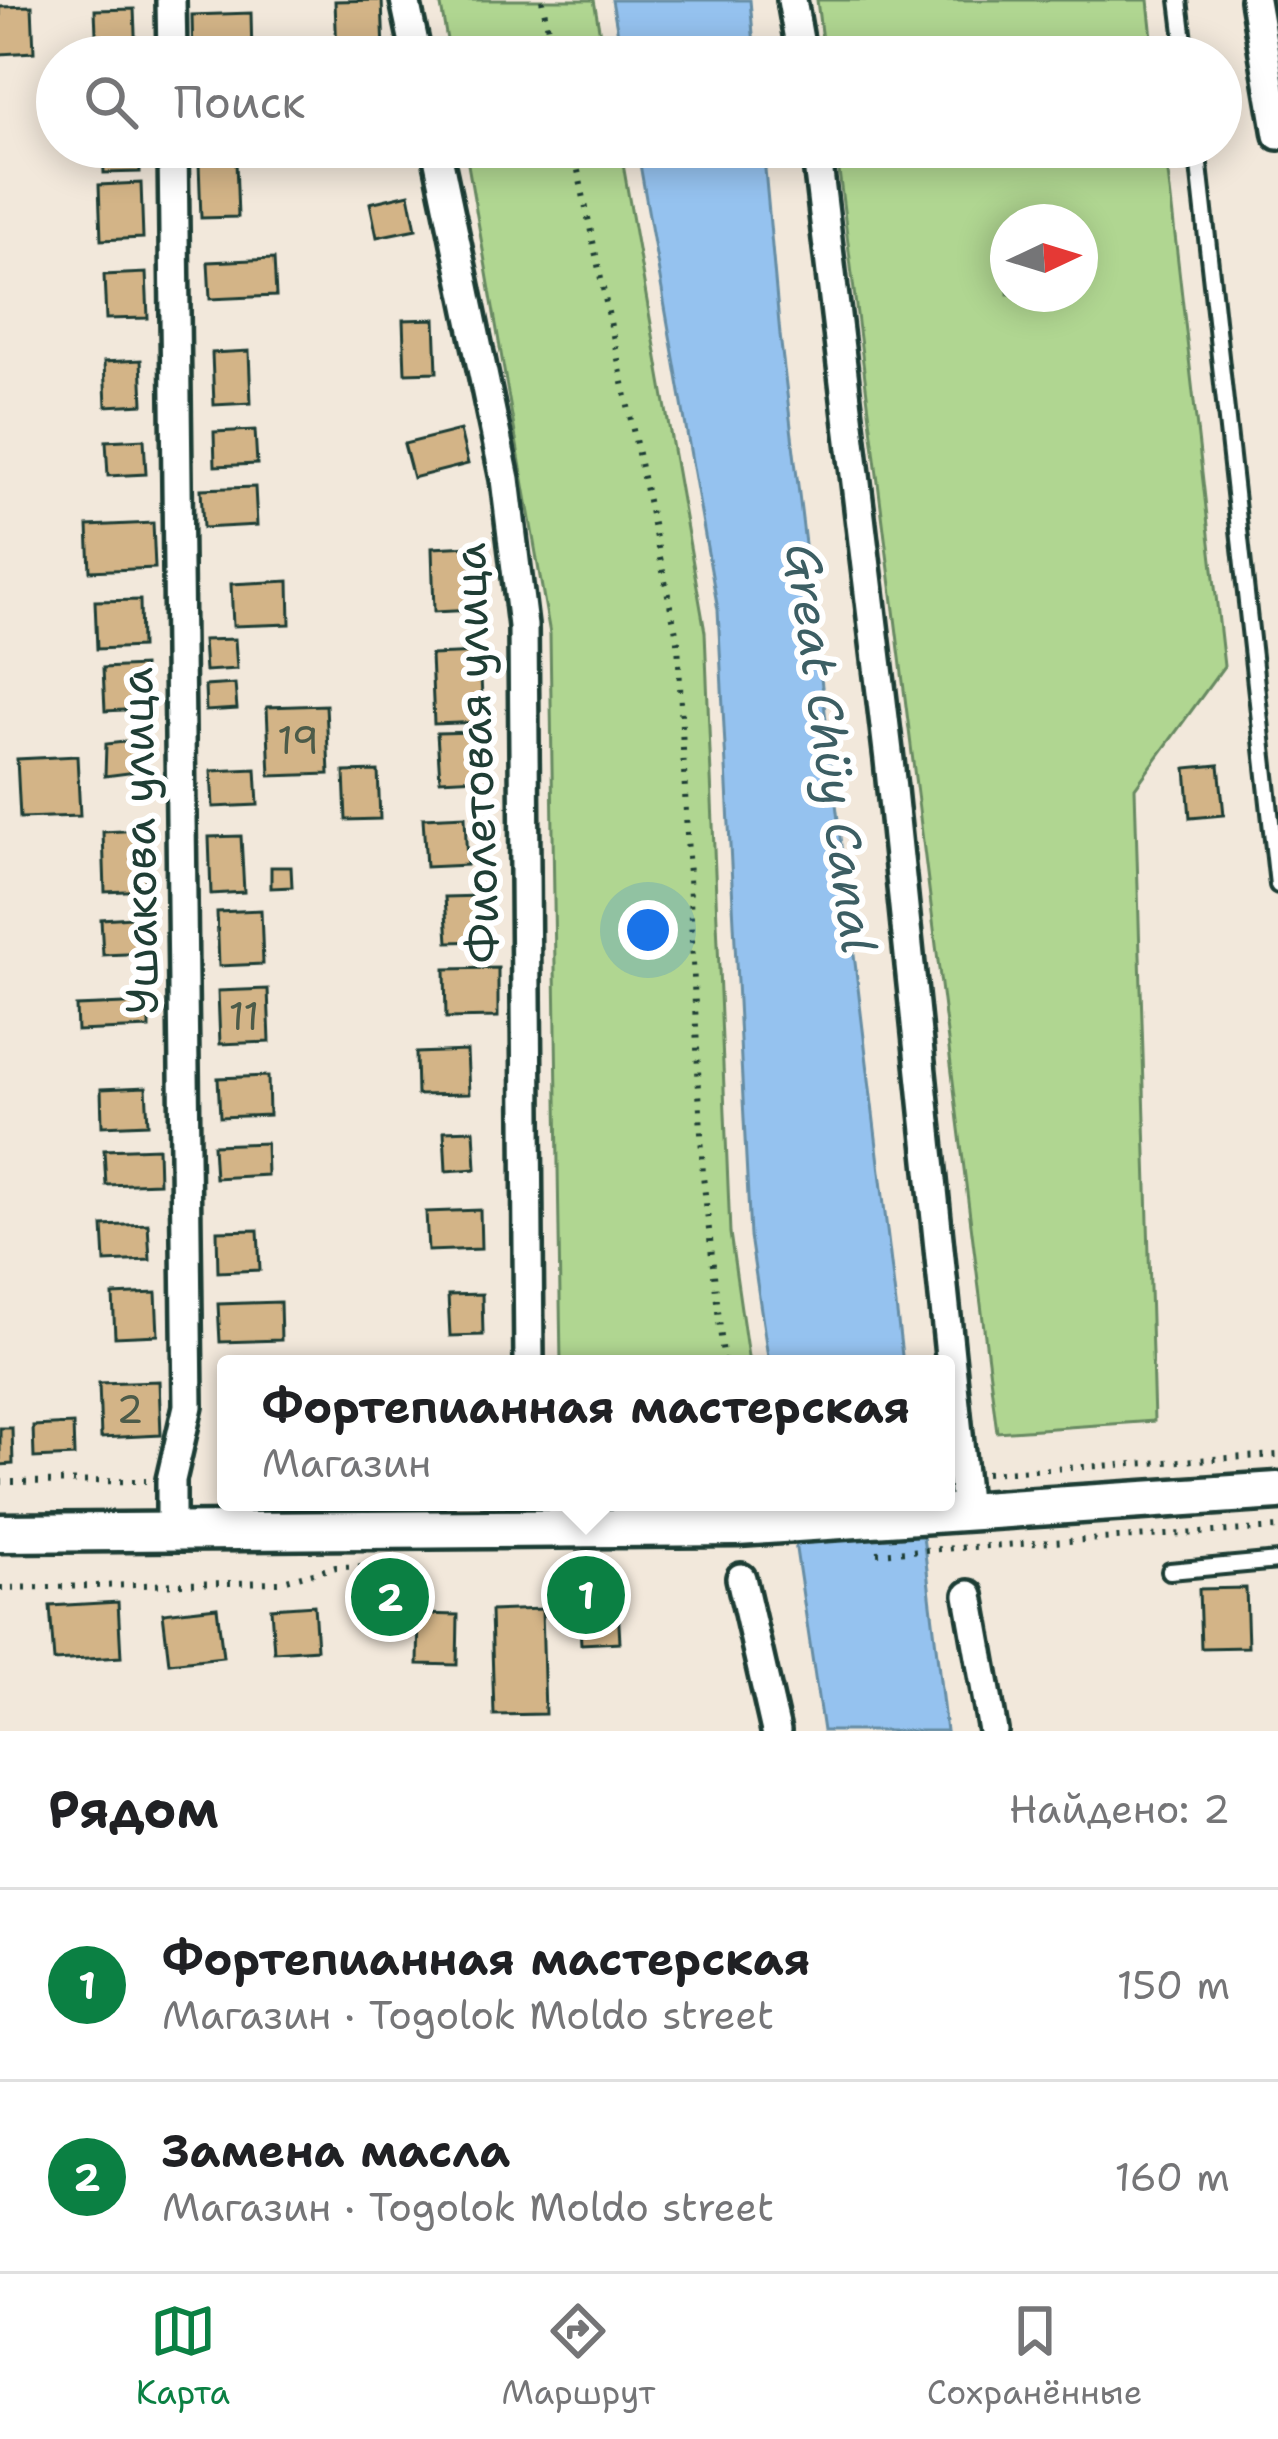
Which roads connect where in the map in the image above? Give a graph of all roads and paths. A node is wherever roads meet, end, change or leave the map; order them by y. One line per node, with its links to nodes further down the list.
1 (171, 0): 7 (street)
2 (405, 0): 8 (street)
3 (542, 0): 9 (path)
4 (792, 0): 10 (street)
5 (1179, 0): 11 (lane)
6 (1255, 0): 12 (street)
7 (172, 36)
8 (413, 36)
9 (550, 36)
10 (798, 36)
11 (1183, 36)
12 (1278, 135)
13 (173, 168): 25 (street, Ушакова улица)
14 (440, 168): 19 (street, Фиолетовая улица)
15 (577, 168): 20 (path)
16 (819, 168): 21 (street)
17 (1199, 168): 18 (lane)
18 (1278, 885)
19 (529, 1355)
20 (723, 1355)
21 (950, 1355)
22 (955, 1406): 24 (street)
23 (1278, 1455): 24 (path)
24 (962, 1475): 28 (street)
25 (171, 1480): 26 (path); 30 (street, Ушакова улица)
26 (0, 1482)
27 (1278, 1491): 28 (main road)
28 (961, 1525): 29 (path); 30 (main road); 32 (path); 38 (path)
29 (1278, 1528)
30 (171, 1532): 31 (main road)
31 (0, 1533)
32 (952, 1550)
33 (1278, 1561): 35 (lane)
34 (430, 1565): 37 (path)
35 (1170, 1570)
36 (741, 1578): 39 (street)
37 (0, 1588)
38 (969, 1595): 40 (street)
39 (776, 1731)
40 (993, 1731)

